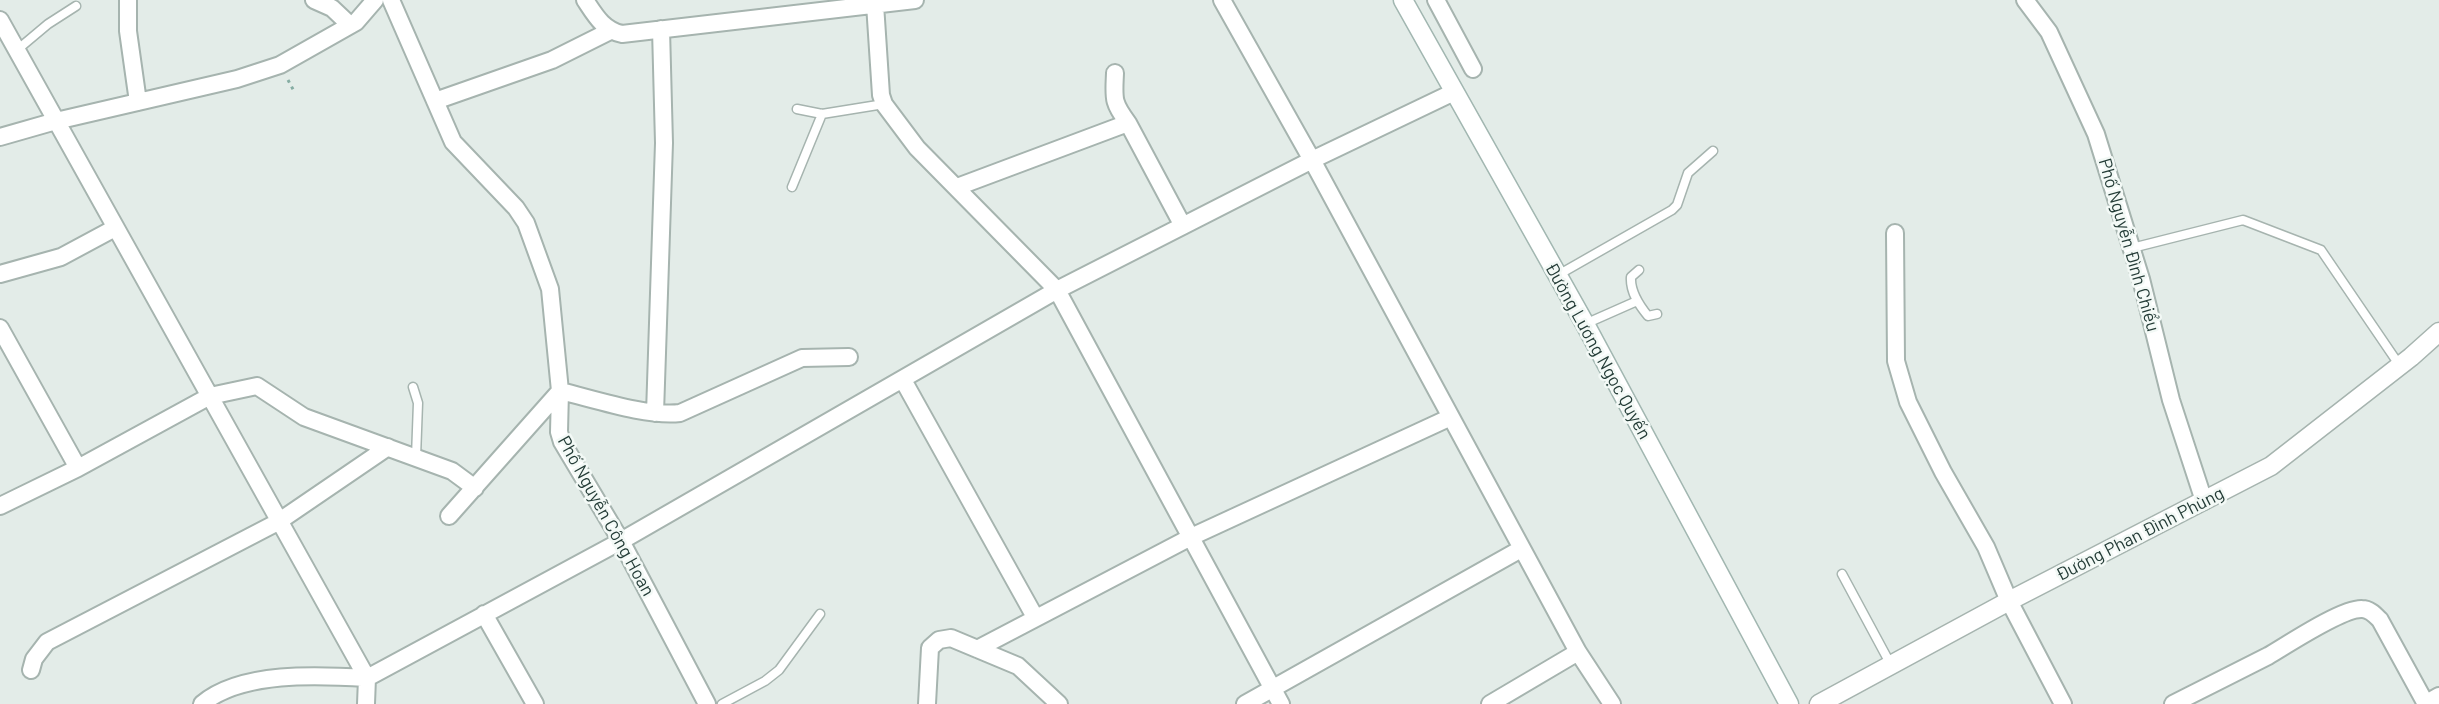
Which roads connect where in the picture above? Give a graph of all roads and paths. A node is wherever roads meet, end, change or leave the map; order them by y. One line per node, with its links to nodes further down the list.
1 (128, 0): 22 (street)
2 (314, 0): 14 (street)
3 (375, 0): 14 (street)
4 (391, 0): 21 (street, Phố Nguyễn Công Hoan)
5 (585, 0): 16 (street)
6 (915, 0): 11 (street)
7 (1222, 0): 30 (street)
8 (1403, 0): 20 (main road, Đường Lương Ngọc Quyến)
9 (1436, 0): 18 (street)
10 (2025, 0): 36 (street, Phố Nguyễn Đình Chiểu)
11 (875, 4): 15 (street); 23 (street)
12 (76, 6): 17 (lane)
13 (0, 20): 17 (street)
14 (350, 25): 22 (street)
15 (661, 29): 16 (street); 52 (street)
16 (610, 31): 21 (street)
17 (17, 50): 26 (street)
18 (1473, 69)
19 (1115, 73): 27 (street)
20 (1454, 92): 30 (street); 39 (main road, Đường Lương Ngọc Quyến)
21 (435, 101): 50 (street, Phố Nguyễn Công Hoan)
22 (138, 102): 26 (street)
23 (884, 104): 25 (lane); 32 (street)
24 (797, 109): 25 (lane)
25 (822, 114): 31 (lane)
26 (56, 121): 28 (street); 34 (street)
27 (1128, 123): 32 (street); 33 (street)
28 (0, 137)
29 (1713, 152): 39 (lane)
30 (1312, 160): 33 (street); 53 (street)
31 (792, 187)
32 (957, 187): 40 (street)
33 (1183, 226): 40 (street)
34 (115, 228): 38 (street); 51 (street)
35 (1895, 233): 66 (street)
36 (2132, 248): 47 (lane); 58 (street, Phố Nguyễn Đình Chiểu)
37 (1639, 270): 41 (lane)
38 (0, 274)
39 (1558, 275): 43 (main road, Đường Lương Ngọc Quyến)
40 (1057, 290): 48 (street); 62 (street)
41 (1637, 301): 42 (lane); 43 (lane)
42 (1657, 314)
43 (1585, 324): 88 (main road, Đường Lương Ngọc Quyến)
44 (0, 328): 56 (street)
45 (2439, 332): 47 (main road, Đường Phan Đình Phùng)
46 (849, 357): 52 (street)
47 (2400, 366): 58 (main road, Đường Phan Đình Phùng)
48 (903, 380): 63 (street); 69 (street)
49 (413, 387): 55 (lane)
50 (560, 391): 52 (street); 57 (street); 63 (street, Phố Nguyễn Công Hoan)
51 (210, 396): 54 (street); 56 (street); 61 (street)
52 (655, 413)
53 (1451, 417): 62 (street); 64 (street)
54 (388, 447): 55 (street); 61 (street)
55 (416, 458): 57 (street)
56 (78, 468): 59 (street)
57 (475, 488): 60 (street)
58 (2204, 501): 66 (main road, Đường Phan Đình Phùng)
59 (0, 506)
60 (448, 516)
61 (278, 522): 73 (street); 74 (street)
62 (1191, 537): 69 (street); 75 (street)
63 (621, 541): 67 (street); 80 (street, Phố Nguyễn Công Hoan)
64 (1521, 549): 71 (street); 75 (street)
65 (1842, 574): 72 (lane)
66 (2009, 601): 72 (main road, Đường Phan Đình Phùng); 90 (street)
67 (484, 614): 74 (street); 79 (street)
68 (820, 614): 81 (lane)
69 (1035, 617): 70 (street)
70 (977, 649): 82 (street); 83 (street)
71 (1578, 652): 86 (street); 87 (street)
72 (1891, 665): 89 (main road, Đường Phan Đình Phùng)
73 (31, 669)
74 (367, 678): 77 (street); 78 (street)
75 (1272, 689): 84 (street); 85 (street)
76 (2439, 696): 92 (street)
77 (202, 704)
78 (366, 704)
79 (535, 704)
80 (707, 704)
81 (722, 704)
82 (927, 704)
83 (1059, 704)
84 (1245, 704)
85 (1281, 704)
86 (1490, 704)
87 (1612, 704)
88 (1789, 704)
89 (1819, 704)
90 (2063, 704)
91 (2173, 704): 92 (street)
92 (2426, 704)

